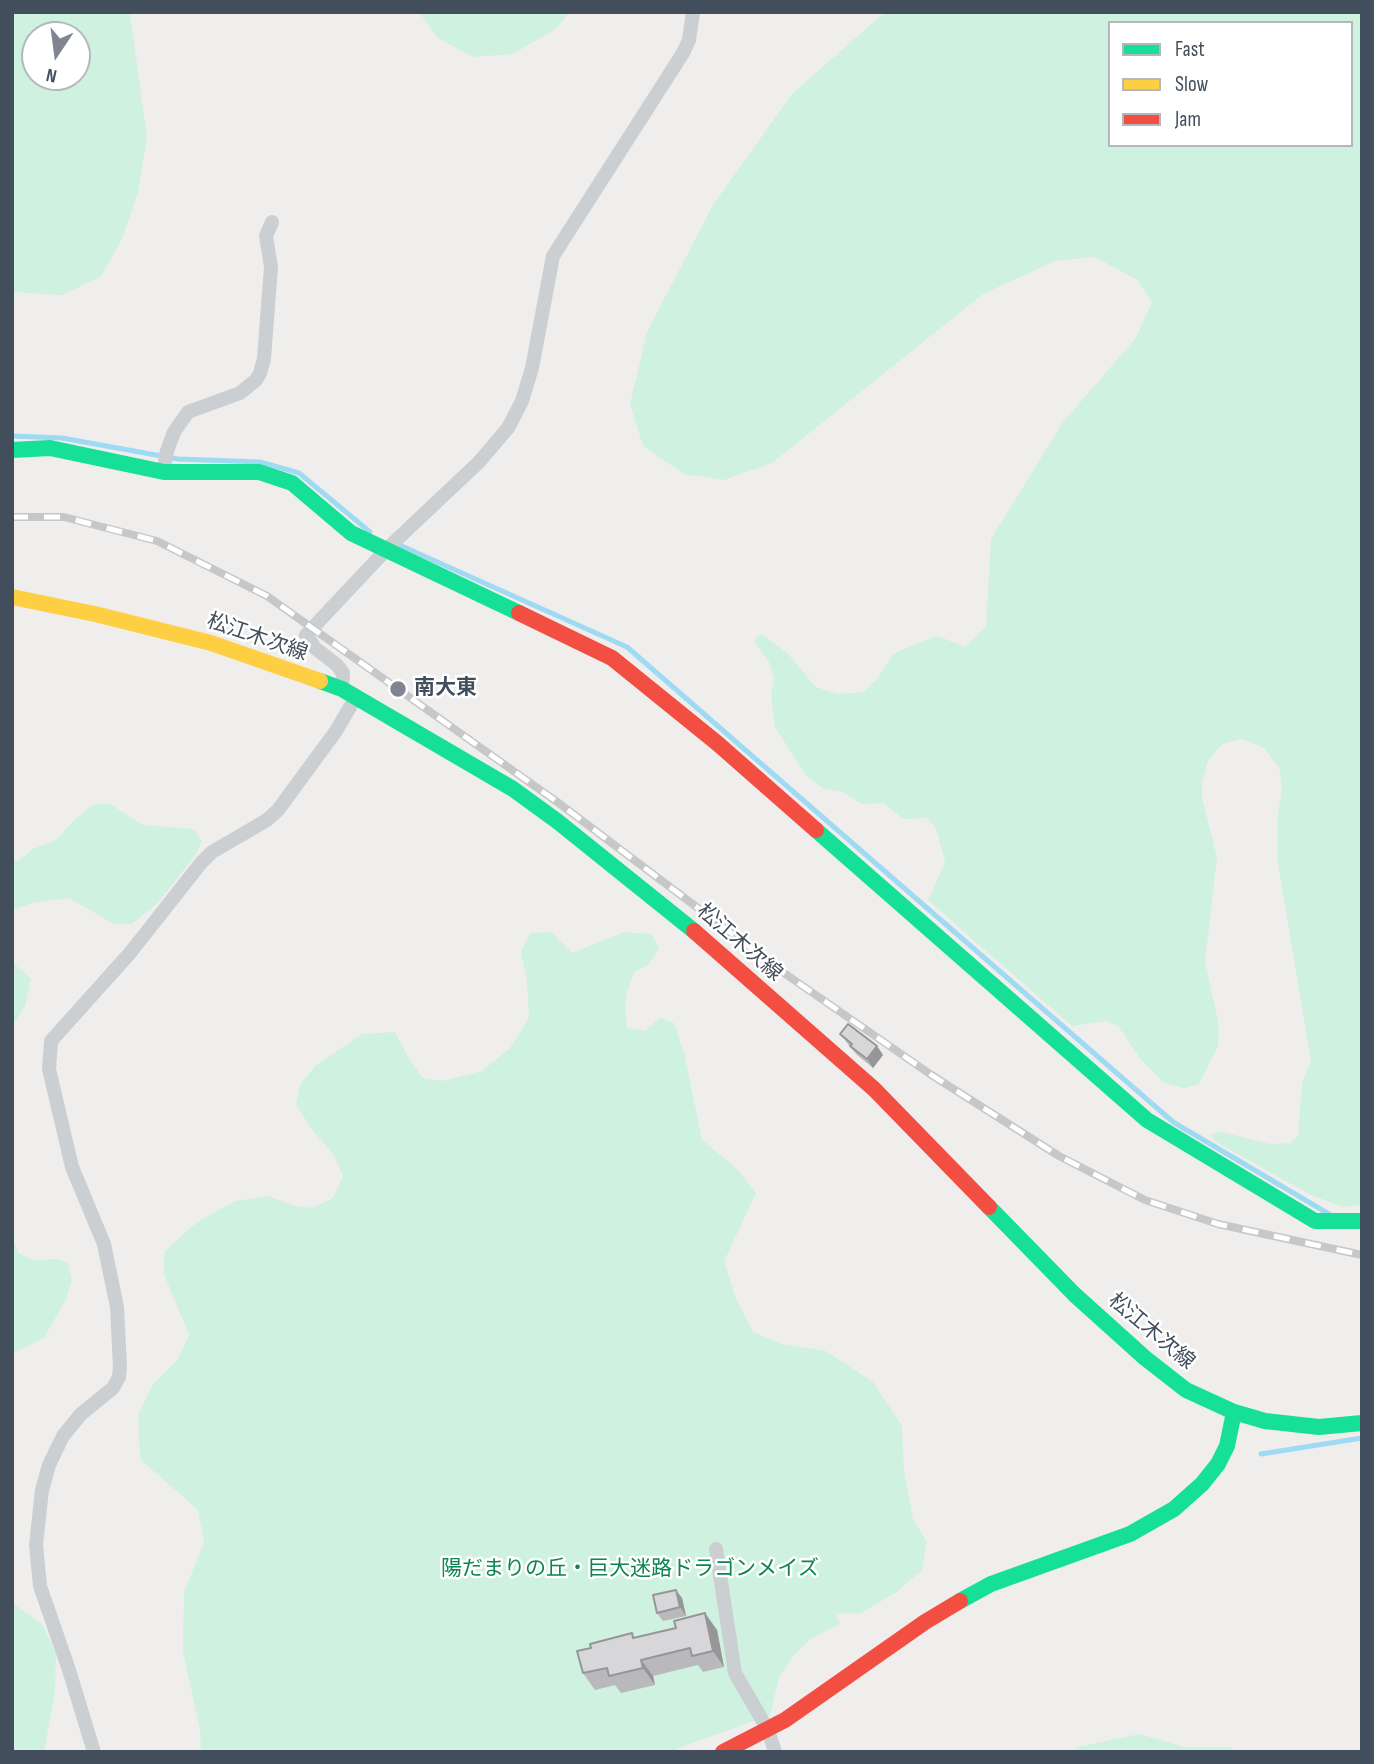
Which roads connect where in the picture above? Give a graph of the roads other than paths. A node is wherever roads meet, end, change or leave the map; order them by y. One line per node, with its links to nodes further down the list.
1 (693, 12): 5 (street)
2 (272, 222): 4 (street)
3 (12, 450): 4 (street)
4 (165, 463): 5 (street)
5 (391, 545): 7 (street); 8 (street)
6 (12, 597): 7 (street, 松江木次線)
7 (349, 693): 9 (street, 松江木次線); 13 (street)
8 (1362, 1221)
9 (1234, 1412): 10 (street, 松江木次線); 12 (street)
10 (1362, 1423)
11 (716, 1549): 12 (street)
12 (768, 1730): 14 (street); 15 (street)
13 (94, 1752)
14 (723, 1752)
15 (775, 1752)

